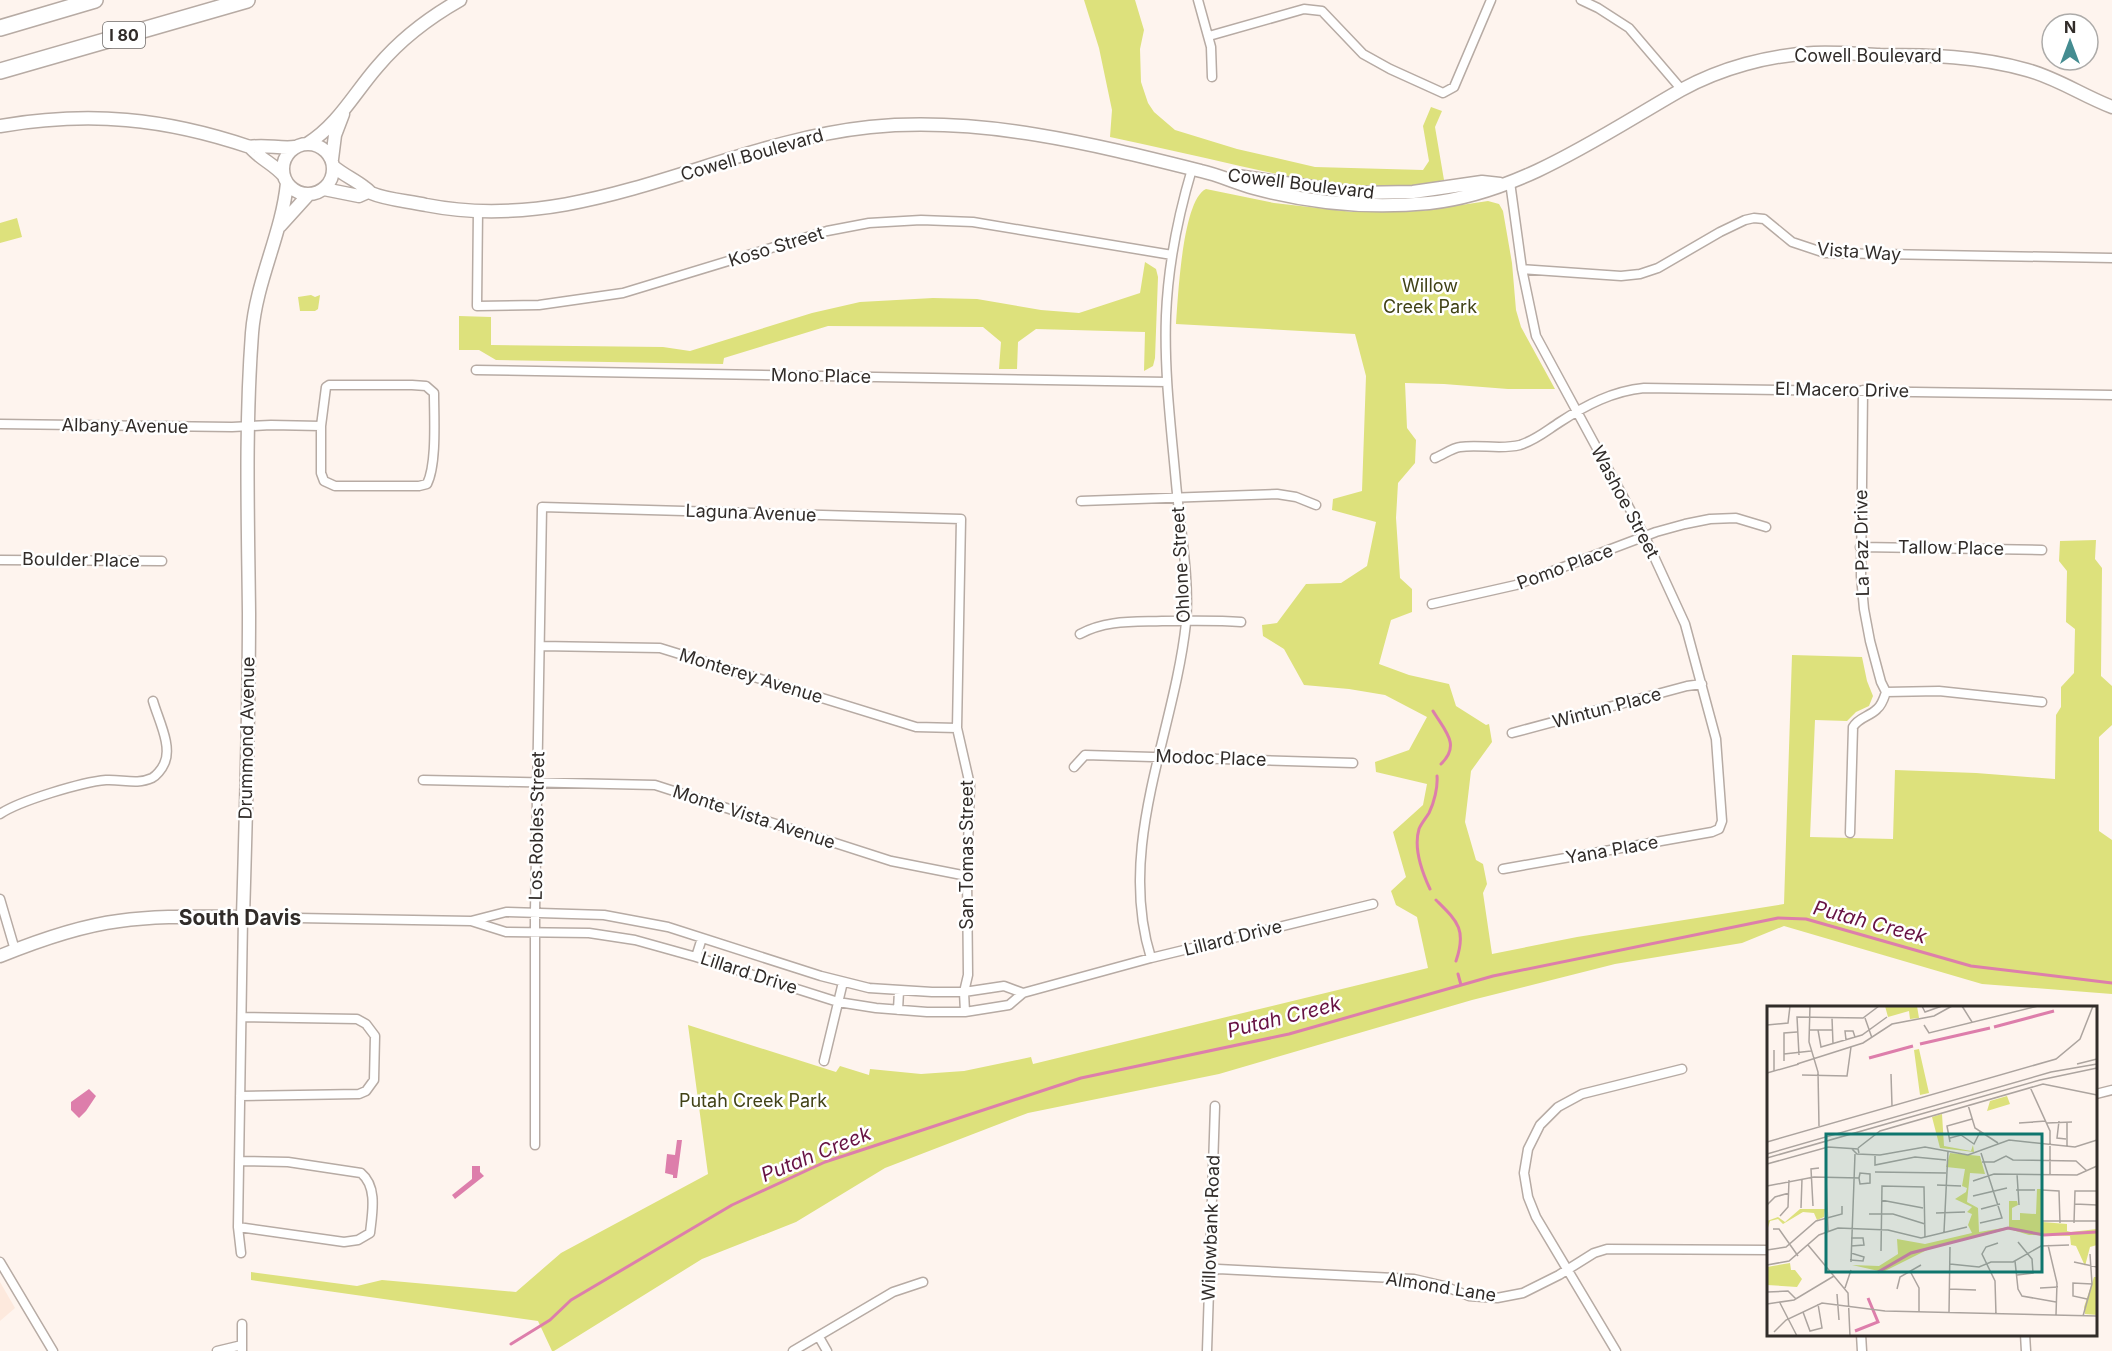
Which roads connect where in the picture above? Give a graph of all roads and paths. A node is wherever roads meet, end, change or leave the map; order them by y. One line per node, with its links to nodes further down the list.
1 (95, 0): 7 (highway, I 80)
2 (247, 0): 9 (highway, I 80)
3 (460, 0): 13 (main road)
4 (1198, 0): 8 (street)
5 (1491, 0): 8 (street)
6 (1581, 0): 11 (street)
7 (0, 28)
8 (1209, 36): 10 (street)
9 (0, 71)
10 (1212, 77)
11 (1682, 90): 12 (main road, Cowell Boulevard); 20 (main road, Cowell Boulevard)
12 (2112, 107)
13 (343, 112): 15 (main road); 17 (main road)
14 (0, 126): 16 (main road)
15 (302, 145): 16 (main road); 17 (main road); 19 (main road)
16 (250, 147): 19 (main road)
17 (333, 163): 21 (main road); 22 (main road, Cowell Boulevard)
18 (1192, 169): 20 (main road, Cowell Boulevard); 24 (main road, Cowell Boulevard); 26 (street, Ohlone Street)
19 (285, 180): 23 (main road); 25 (main road, Drummond Avenue)
20 (1505, 183): 28 (street, Washoe Street)
21 (324, 189): 22 (main road, Cowell Boulevard); 23 (main road)
22 (368, 192): 24 (main road, Cowell Boulevard)
23 (309, 194): 25 (main road, Drummond Avenue)
24 (478, 210): 26 (street, Koso Street)
25 (280, 226): 35 (main road, Drummond Avenue)
26 (1172, 255): 30 (street, Ohlone Street)
27 (2112, 258): 28 (street, Vista Way)
28 (1522, 269): 33 (street, Washoe Street)
29 (476, 370): 30 (street, Mono Place)
30 (1167, 382): 38 (street, Ohlone Street)
31 (1863, 390): 32 (street, El Macero Drive); 33 (street, El Macero Drive); 45 (street, La Paz Drive)
32 (2112, 395)
33 (1578, 412): 37 (street, El Macero Drive); 44 (street, Washoe Street)
34 (0, 424): 35 (street, Albany Avenue)
35 (249, 426): 36 (street, Albany Avenue); 73 (main road, Drummond Avenue)
36 (321, 426): 36 (street)
37 (1435, 458)
38 (1178, 499): 39 (street); 40 (street); 50 (street, Ohlone Street)
39 (1081, 501)
40 (1316, 505)
41 (542, 507): 42 (street, Laguna Avenue); 53 (street, Los Robles Street)
42 (961, 519): 58 (street, San Tomas Street)
43 (1766, 527): 44 (street, Pomo Place)
44 (1645, 537): 49 (street, Pomo Place); 54 (street, Washoe Street)
45 (1860, 547): 46 (street, Tallow Place); 55 (street, La Paz Drive)
46 (2042, 550)
47 (0, 560): 48 (street, Boulder Place)
48 (162, 561)
49 (1432, 603)
50 (1186, 620): 51 (street); 52 (street); 60 (street, Ohlone Street)
51 (1241, 622)
52 (1080, 634)
53 (540, 646): 58 (street, Monterey Avenue); 64 (street, Los Robles Street)
54 (1702, 684): 59 (street, Wintun Place); 66 (street, Washoe Street)
55 (1886, 692): 57 (street); 67 (street)
56 (153, 701): 65 (street)
57 (2042, 702)
58 (957, 728): 69 (street, San Tomas Street)
59 (1512, 733)
60 (1158, 756): 61 (street, Modoc Place); 62 (street, Modoc Place); 80 (street, Ohlone Street)
61 (1353, 763)
62 (1074, 767)
63 (423, 780): 64 (street, Monte Vista Avenue)
64 (537, 781): 69 (street, Monte Vista Avenue); 72 (street, Los Robles Street)
65 (0, 814)
66 (1719, 829): 68 (street, Yana Place)
67 (1850, 833)
68 (1503, 869)
69 (967, 876): 83 (street, San Tomas Street)
70 (0, 899): 77 (street)
71 (1373, 904): 80 (street, Lillard Drive)
72 (535, 912): 74 (street, Lillard Drive); 75 (street, Los Robles Street); 76 (street, Lillard Drive)
73 (243, 917): 74 (street, Lillard Drive); 77 (main road, Lillard Drive); 88 (street, Drummond Avenue)
74 (471, 921): 75 (street, Lillard Drive)
75 (535, 932): 79 (street, Lillard Drive); 95 (street, Los Robles Street)
76 (702, 938): 79 (street); 81 (street, Lillard Drive)
77 (15, 950): 78 (main road, Lillard Drive)
78 (0, 956)
79 (696, 957): 85 (street, Lillard Drive)
80 (1151, 957): 84 (street, Lillard Drive)
81 (843, 982): 82 (street, Lillard Drive); 85 (street)
82 (899, 991): 83 (street, Lillard Drive); 86 (street)
83 (964, 992): 84 (street, Lillard Drive); 87 (street, San Tomas Street)
84 (1023, 993): 87 (street, Lillard Drive)
85 (838, 1002): 86 (street, Lillard Drive); 89 (street)
86 (898, 1010): 87 (street, Lillard Drive)
87 (965, 1012)
88 (242, 1017): 93 (street, Drummond Avenue); 93 (street)
89 (824, 1061)
90 (1682, 1069): 101 (street)
91 (2112, 1090): 92 (street)
92 (2097, 1094)
93 (240, 1096): 96 (street, Drummond Avenue)
94 (1215, 1106): 102 (street, Willowbank Road)
95 (535, 1145)
96 (239, 1161): 97 (street, Drummond Avenue); 97 (street)
97 (238, 1227): 99 (street, Drummond Avenue)
98 (1767, 1250): 101 (street, Almond Lane)
99 (241, 1253)
100 (0, 1262): 109 (street)
101 (1567, 1268): 102 (street, Almond Lane); 114 (street)
102 (1210, 1273): 113 (street, Willowbank Road)
103 (923, 1282): 107 (street)
104 (242, 1324): 108 (street)
105 (1861, 1336): 115 (street)
106 (2025, 1336): 116 (street)
107 (819, 1337): 111 (street); 112 (street)
108 (242, 1348): 110 (street)
109 (53, 1351)
110 (217, 1351)
111 (793, 1351)
112 (827, 1351)
113 (1207, 1351)
114 (1616, 1351)
115 (1862, 1351)
116 (2026, 1351)

